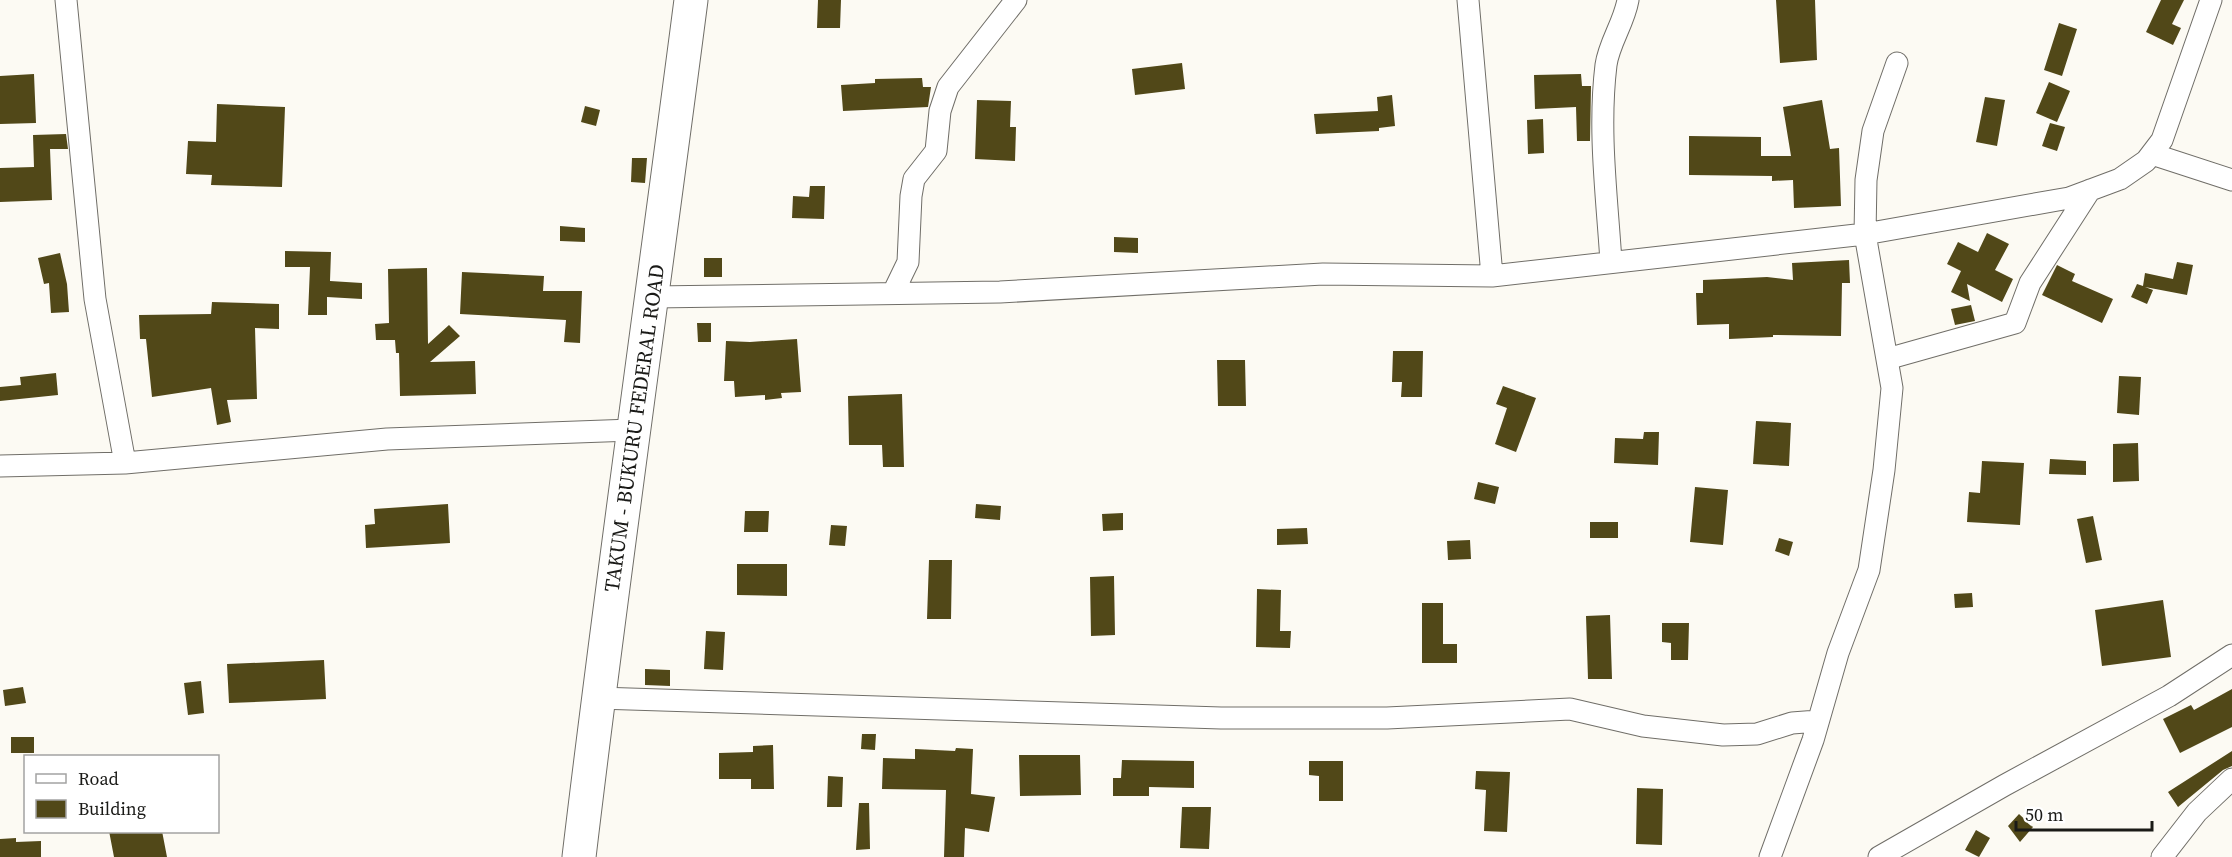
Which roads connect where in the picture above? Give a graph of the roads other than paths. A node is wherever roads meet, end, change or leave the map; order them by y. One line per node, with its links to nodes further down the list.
1 (66, 0): 18 (street)
2 (692, 0): 15 (main road, TAKUM - BUKURU FEDERAL ROAD)
3 (1016, 0): 14 (street)
4 (1468, 0): 13 (street)
5 (1628, 0): 12 (street)
6 (2211, 0): 8 (street)
7 (1897, 63): 11 (street)
8 (2152, 154): 9 (street); 10 (street)
9 (2232, 180)
10 (2090, 190): 11 (street); 16 (street)
11 (1865, 234): 12 (street); 16 (street)
12 (1611, 262): 13 (street)
13 (1492, 276): 14 (street)
14 (893, 293): 15 (street)
15 (653, 297): 17 (main road, TAKUM - BUKURU FEDERAL ROAD)
16 (1887, 359): 22 (street)
17 (632, 430): 18 (street); 21 (main road, TAKUM - BUKURU FEDERAL ROAD)
18 (125, 463): 19 (street)
19 (0, 466)
20 (2232, 655): 26 (street)
21 (598, 698): 22 (street); 24 (main road, TAKUM - BUKURU FEDERAL ROAD)
22 (1818, 721): 25 (street)
23 (2232, 779): 27 (street)
24 (579, 857)
25 (1770, 857)
26 (1879, 857)
27 (2162, 857)

